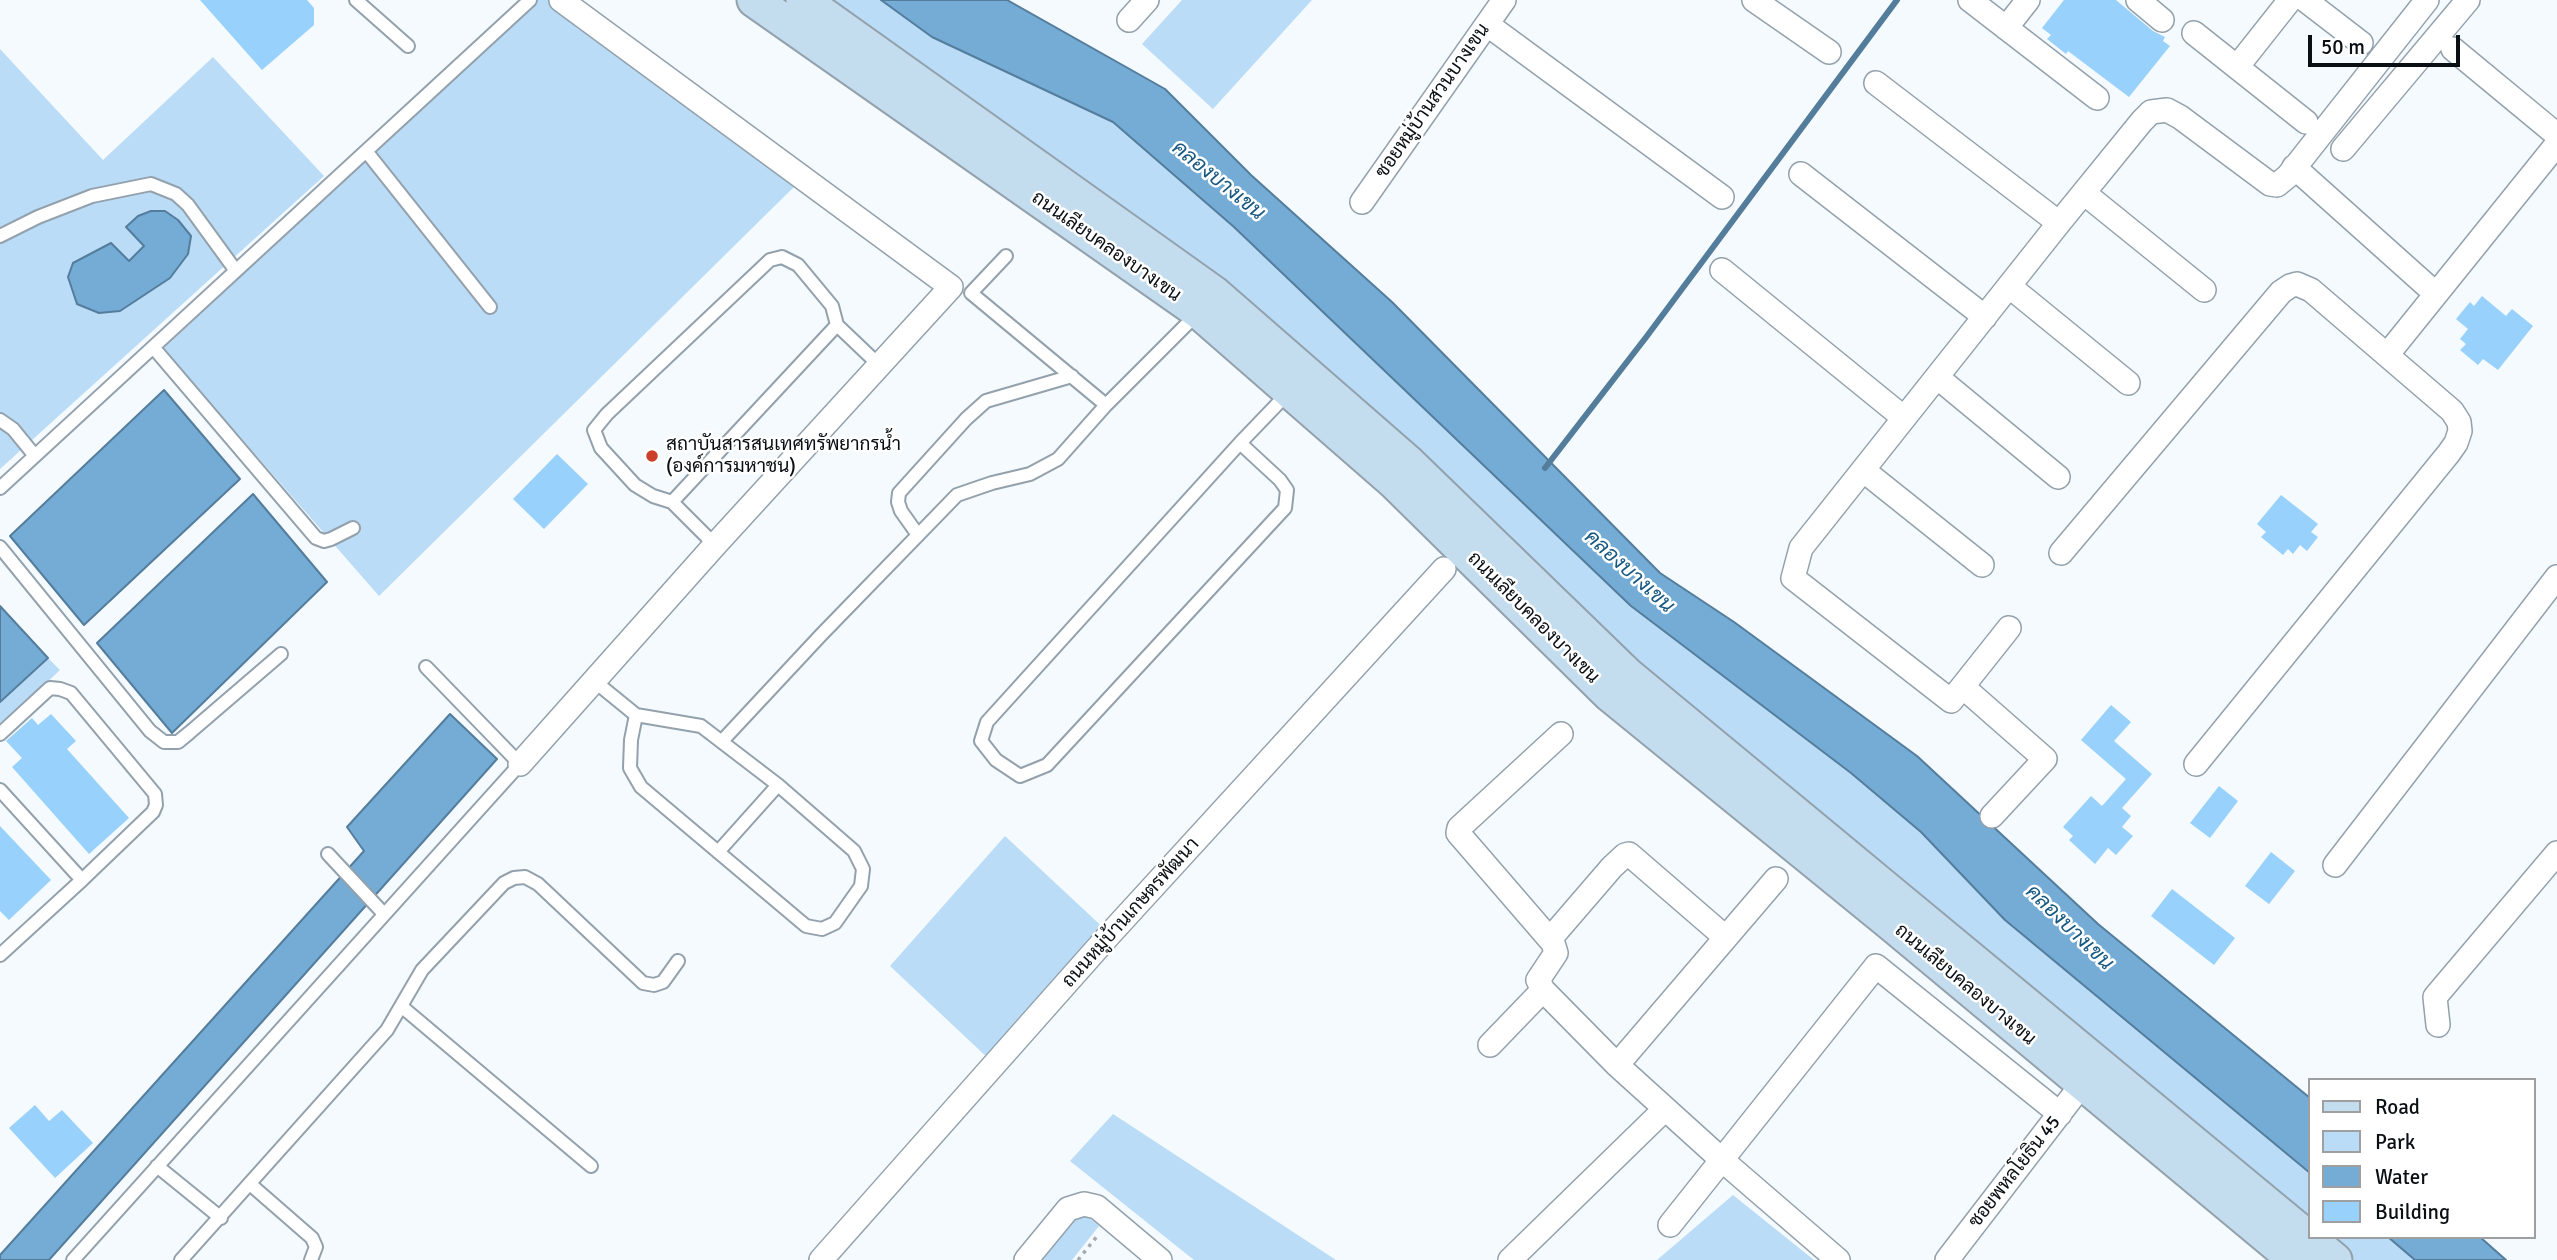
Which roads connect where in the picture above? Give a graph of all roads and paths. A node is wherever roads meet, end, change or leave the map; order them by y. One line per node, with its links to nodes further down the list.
1 (356, 0): 22 (lane)
2 (530, 0): 31 (lane)
3 (561, 0): 51 (street)
4 (754, 0): 46 (main road, ถนนเลียบคลองบางเขน)
5 (803, 0): 103 (main road, ถนนเลียบคลองบางเขน)
6 (1147, 0): 16 (street)
7 (1504, 0): 18 (street, ซอยหมู่บ้านสวนบางเขน)
8 (1754, 0): 24 (street)
9 (1970, 0): 19 (street)
10 (2028, 0): 19 (street)
11 (2138, 0): 17 (street)
12 (2290, 0): 25 (street)
13 (2305, 0): 21 (street)
14 (2427, 0): 32 (street)
15 (2468, 0): 30 (street)
16 (1129, 20)
17 (2162, 20)
18 (1488, 25): 35 (street); 36 (street, ซอยหมู่บ้านสวนบางเขน)
19 (2006, 28): 27 (street)
20 (2194, 33): 25 (street)
21 (2361, 43)
22 (408, 46)
23 (2453, 49): 29 (street)
24 (1829, 52)
25 (2237, 67): 28 (street)
26 (1876, 83): 37 (street)
27 (2097, 98)
28 (2306, 122)
29 (2556, 146): 44 (street)
30 (2343, 149)
31 (366, 151): 41 (lane); 45 (lane)
32 (2294, 167): 34 (street); 44 (street)
33 (1801, 174): 47 (street)
34 (2084, 193): 37 (street); 43 (street)
35 (1723, 197)
36 (1362, 202)
37 (2059, 223): 42 (street)
38 (0, 236): 41 (lane)
39 (1006, 256): 52 (lane)
40 (1722, 270): 57 (street)
41 (236, 271): 49 (lane)
42 (2009, 286): 47 (street); 54 (street)
43 (2204, 290)
44 (2436, 294): 50 (street)
45 (490, 307)
46 (1199, 312): 55 (main road, ถนนเลียบคลองบางเขน); 56 (lane)
47 (1985, 317): 53 (street)
48 (837, 325): 51 (lane); 64 (lane); 64 (lane)
49 (153, 347): 60 (lane); 65 (lane)
50 (2387, 355): 69 (street); 83 (street)
51 (878, 365): 67 (street)
52 (1072, 376): 56 (lane); 66 (lane)
53 (1937, 377): 57 (street); 62 (street)
54 (2128, 383)
55 (1290, 391): 59 (lane); 103 (main road, ถนนเลียบคลองบางเขน)
56 (1106, 405): 66 (lane)
57 (1904, 418): 61 (street)
58 (0, 420): 60 (lane)
59 (1240, 443): 59 (lane)
60 (35, 456): 63 (lane)
61 (1863, 470): 70 (street); 77 (street)
62 (2057, 477)
63 (0, 488)
64 (672, 502): 67 (lane)
65 (353, 528)
66 (918, 535): 81 (lane)
67 (715, 545): 76 (street)
68 (0, 547): 74 (lane)
69 (2061, 553)
70 (1982, 565)
71 (1444, 569): 116 (street, ถนนหมู่บ้านเกษตรพัฒนา)
72 (2557, 577): 90 (street)
73 (2009, 628): 77 (street)
74 (281, 653)
75 (426, 667): 82 (lane)
76 (593, 681): 78 (lane); 82 (street)
77 (1963, 687): 86 (street)
78 (636, 715): 81 (lane); 87 (lane)
79 (0, 734): 92 (lane)
80 (1561, 734): 95 (street)
81 (723, 740): 84 (lane)
82 (520, 764): 93 (lane)
83 (2196, 764)
84 (778, 785): 87 (lane); 87 (lane)
85 (0, 790): 92 (lane)
86 (1992, 816)
87 (718, 852)
88 (2557, 853): 100 (street)
89 (328, 854): 93 (lane)
90 (2335, 865)
91 (1776, 879): 94 (street)
92 (82, 880): 96 (lane)
93 (384, 914): 107 (lane)
94 (1725, 937): 95 (street); 102 (street)
95 (1550, 939): 98 (street)
96 (0, 955)
97 (678, 961): 99 (lane)
98 (1542, 990): 101 (street); 102 (street)
99 (401, 1006): 108 (lane); 109 (lane)
100 (2438, 1025)
101 (1490, 1045)
102 (1617, 1065): 104 (street)
103 (2090, 1072): 105 (street, ซอยพหลโยธิน 45); 123 (main road, ถนนเลียบคลองบางเขน); 124 (main road, ถนนเลียบคลองบางเขน)
104 (1665, 1109): 106 (street); 120 (street)
105 (2060, 1114): 106 (street); 122 (street, ซอยพหลโยธิน 45)
106 (1721, 1160): 112 (street); 121 (street)
107 (157, 1166): 110 (lane); 114 (lane)
108 (591, 1166)
109 (250, 1184): 110 (lane); 115 (lane)
110 (221, 1218): 113 (lane)
111 (1110, 1219): 117 (street); 118 (path); 119 (street)
112 (1670, 1225)
113 (189, 1257)
114 (73, 1260)
115 (311, 1260)
116 (821, 1260)
117 (1026, 1260)
118 (1078, 1260)
119 (1160, 1260)
120 (1510, 1260)
121 (1838, 1260)
122 (1947, 1260)
123 (2295, 1260)
124 (2335, 1260)

